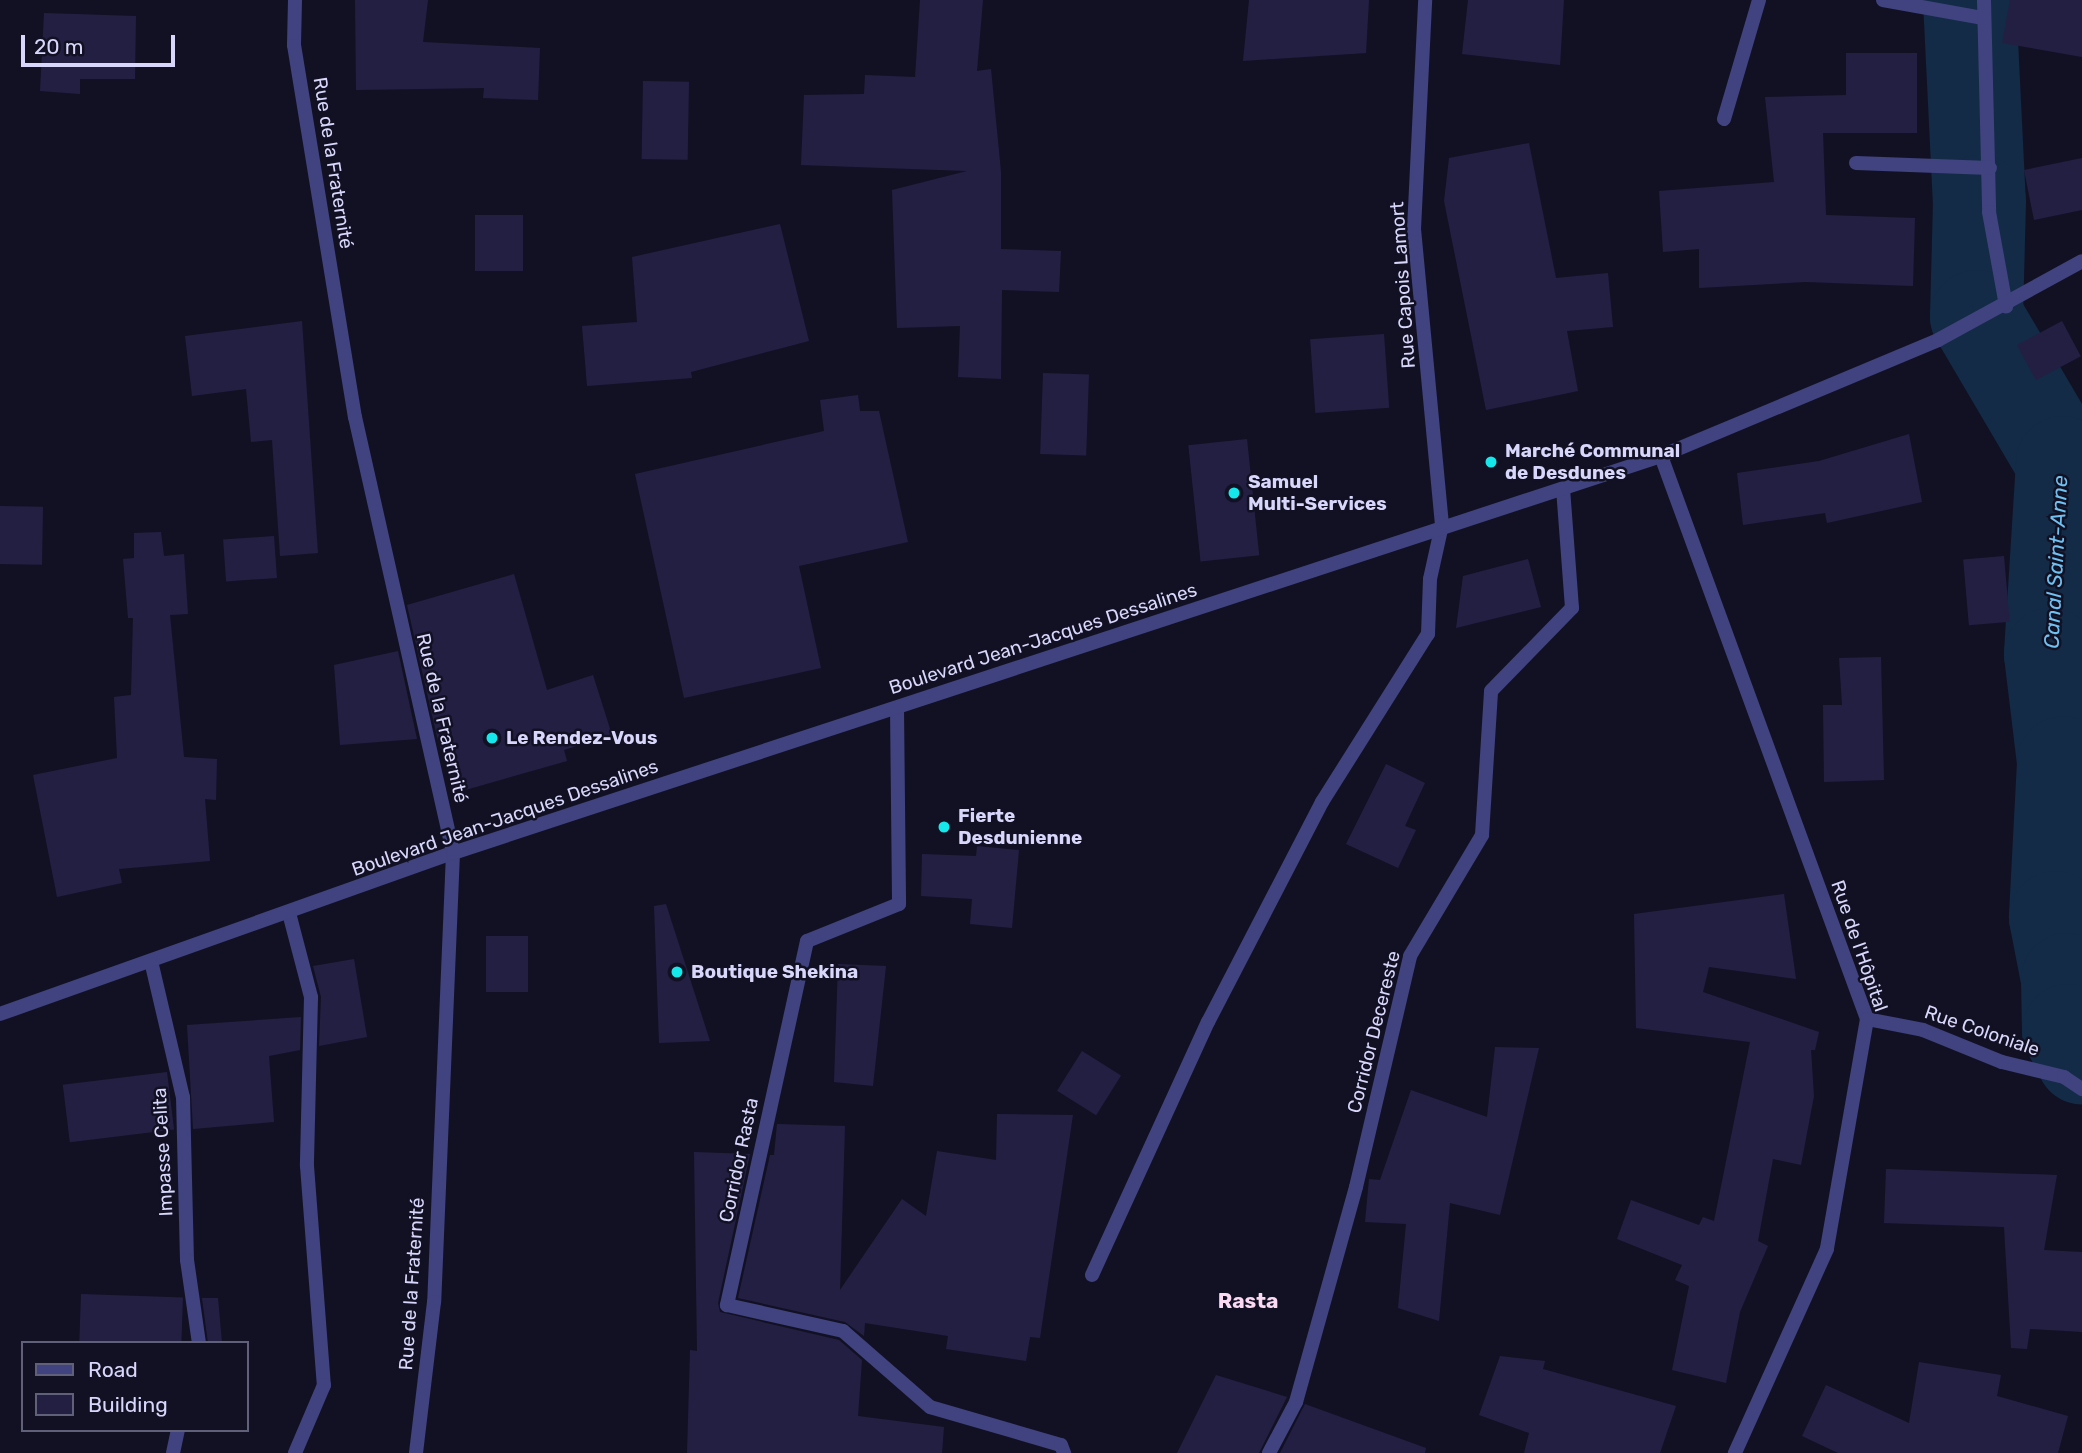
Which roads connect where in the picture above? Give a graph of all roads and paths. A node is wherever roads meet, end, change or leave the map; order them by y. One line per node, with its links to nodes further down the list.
1 (295, 0): 16 (street, Rue de la Fraternité)
2 (1425, 0): 14 (street, Rue Capois Lamort)
3 (1759, 0): 7 (street)
4 (1883, 0): 6 (street)
5 (1984, 0): 6 (street)
6 (1983, 18): 9 (street)
7 (1724, 119)
8 (1856, 163): 9 (street)
9 (1990, 168): 11 (street)
10 (2082, 261): 11 (street, Boulevard Jean-Jacques Dessalines)
11 (2006, 306): 12 (street, Boulevard Jean-Jacques Dessalines)
12 (1661, 456): 13 (street, Boulevard Jean-Jacques Dessalines); 20 (street, Rue de l'Hôpital)
13 (1563, 488): 14 (street, Boulevard Jean-Jacques Dessalines); 29 (street, Corridor Decereste)
14 (1442, 526): 15 (street, Boulevard Jean-Jacques Dessalines); 22 (street, Rue Capois Lamort)
15 (897, 708): 16 (street, Boulevard Jean-Jacques Dessalines); 28 (street, Corridor Rasta)
16 (453, 853): 17 (street, Boulevard Jean-Jacques Dessalines); 27 (street, Rue de la Fraternité)
17 (289, 913): 18 (street, Boulevard Jean-Jacques Dessalines); 26 (street)
18 (152, 961): 19 (street, Boulevard Jean-Jacques Dessalines); 23 (street, Impasse Celita)
19 (0, 1014)
20 (1867, 1018): 21 (street, Rue Coloniale); 30 (street, Rue de l'Hôpital)
21 (2082, 1089)
22 (1092, 1276)
23 (199, 1341)
24 (178, 1432): 25 (street)
25 (173, 1453)
26 (295, 1453)
27 (415, 1453)
28 (1064, 1453)
29 (1269, 1453)
30 (1735, 1453)

